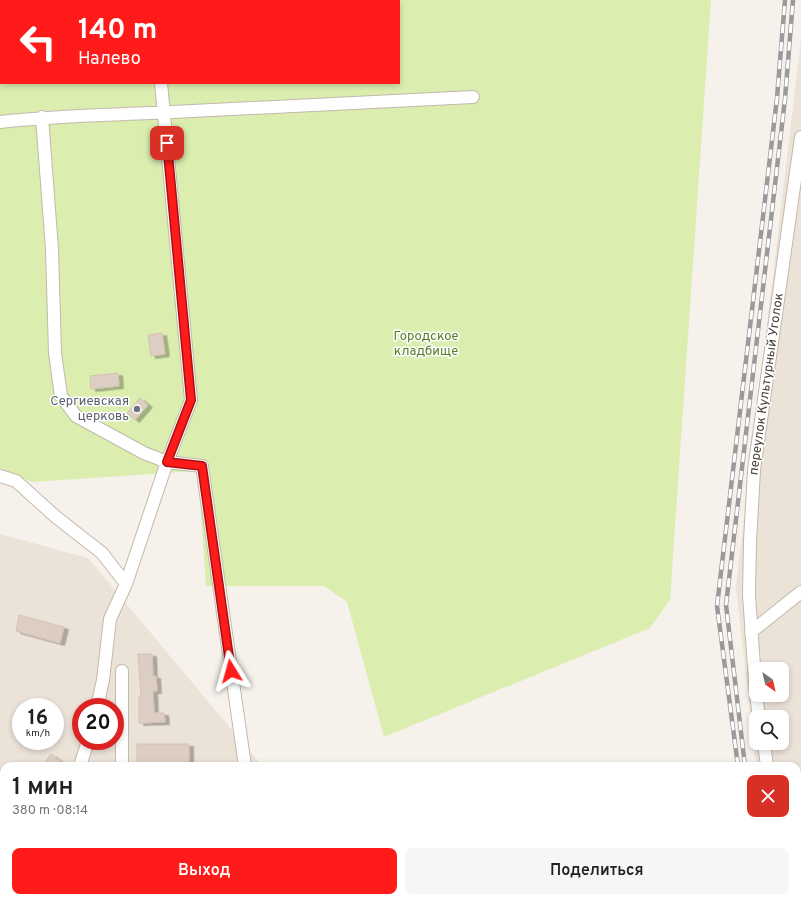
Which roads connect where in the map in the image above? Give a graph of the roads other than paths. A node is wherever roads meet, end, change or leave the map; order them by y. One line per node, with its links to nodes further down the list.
1 (161, 84): 3 (street)
2 (473, 97): 3 (street)
3 (164, 112): 4 (street); 7 (street)
4 (42, 117): 5 (street); 7 (street)
5 (0, 122)
6 (801, 137): 11 (street, переулок Культурный Уголок)
7 (167, 462): 9 (street); 19 (street)
8 (0, 476): 9 (street)
9 (126, 584): 13 (street)
10 (801, 592): 11 (street)
11 (751, 632): 14 (street, переулок Культурный Уголок)
12 (122, 671): 18 (street)
13 (99, 698)
14 (758, 710)
15 (85, 750): 17 (street)
16 (765, 750): 20 (street)
17 (81, 762)
18 (122, 762)
19 (244, 762)
20 (766, 762)

